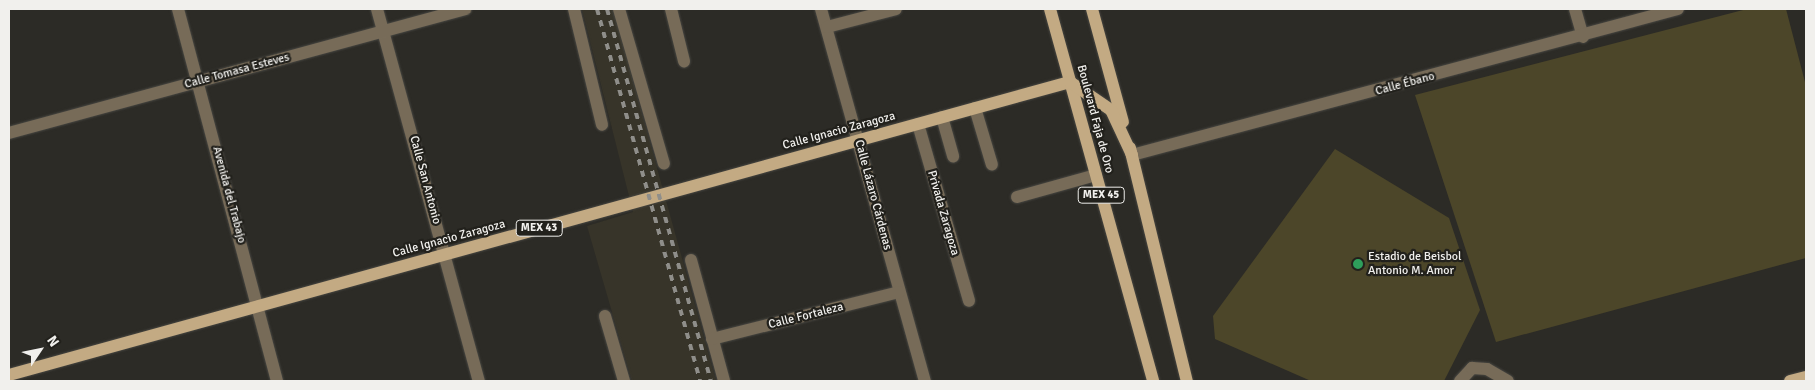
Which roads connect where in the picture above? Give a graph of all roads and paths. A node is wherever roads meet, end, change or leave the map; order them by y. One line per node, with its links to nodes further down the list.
1 (178, 9): 17 (street, Avenida del Trabajo)
2 (377, 9): 14 (street, Calle San Antonio)
3 (465, 9): 14 (street, Calle Tomasa Esteves)
4 (574, 9): 22 (street)
5 (620, 9): 27 (street)
6 (671, 9): 16 (street)
7 (822, 9): 13 (street, Calle Lázaro Cárdenas)
8 (896, 9): 13 (street)
9 (1050, 9): 18 (main road, Boulevard Faja de Oro / MEX 45)
10 (1092, 9): 25 (main road, MEX 45)
11 (1575, 9): 15 (street)
12 (1678, 9): 15 (street, Calle Ébano)
13 (826, 27): 24 (street, Calle Lázaro Cárdenas)
14 (383, 31): 17 (street, Calle Tomasa Esteves); 31 (street, Calle San Antonio)
15 (1583, 37): 25 (street, Calle Ébano)
16 (684, 61)
17 (198, 82): 23 (street, Calle Tomasa Esteves); 35 (street, Avenida del Trabajo)
18 (1070, 82): 19 (main road, Calle Ignacio Zaragoza / MEX 43); 25 (main road); 29 (main road, Boulevard Faja de Oro / MEX 45)
19 (975, 108): 20 (main road, Calle Ignacio Zaragoza / MEX 43); 28 (street)
20 (942, 117): 21 (main road, Calle Ignacio Zaragoza / MEX 43); 26 (street)
21 (918, 124): 24 (main road, Calle Ignacio Zaragoza / MEX 43); 34 (street, Privada Zaragoza)
22 (602, 125)
23 (9, 133)
24 (858, 140): 31 (main road, Calle Ignacio Zaragoza / MEX 43); 33 (street, Calle Lázaro Cárdenas)
25 (1132, 155): 46 (main road, MEX 45)
26 (953, 156)
27 (664, 164)
28 (992, 165)
29 (1096, 175): 30 (street); 45 (main road, Boulevard Faja de Oro / MEX 45)
30 (1017, 197)
31 (445, 254): 35 (main road, Calle Ignacio Zaragoza / MEX 43); 41 (street, Calle San Antonio)
32 (691, 260): 37 (street)
33 (899, 292): 37 (street, Calle Fortaleza); 44 (street, Calle Lázaro Cárdenas)
34 (969, 302)
35 (258, 306): 38 (main road, Calle Ignacio Zaragoza / MEX 43); 40 (street, Avenida del Trabajo)
36 (604, 316): 42 (street)
37 (712, 339): 43 (street)
38 (10, 375)
39 (1806, 377): 49 (main road)
40 (277, 381)
41 (479, 381)
42 (624, 381)
43 (724, 381)
44 (925, 381)
45 (1153, 381)
46 (1187, 381)
47 (1460, 381): 48 (street)
48 (1508, 381)
49 (1790, 381)

